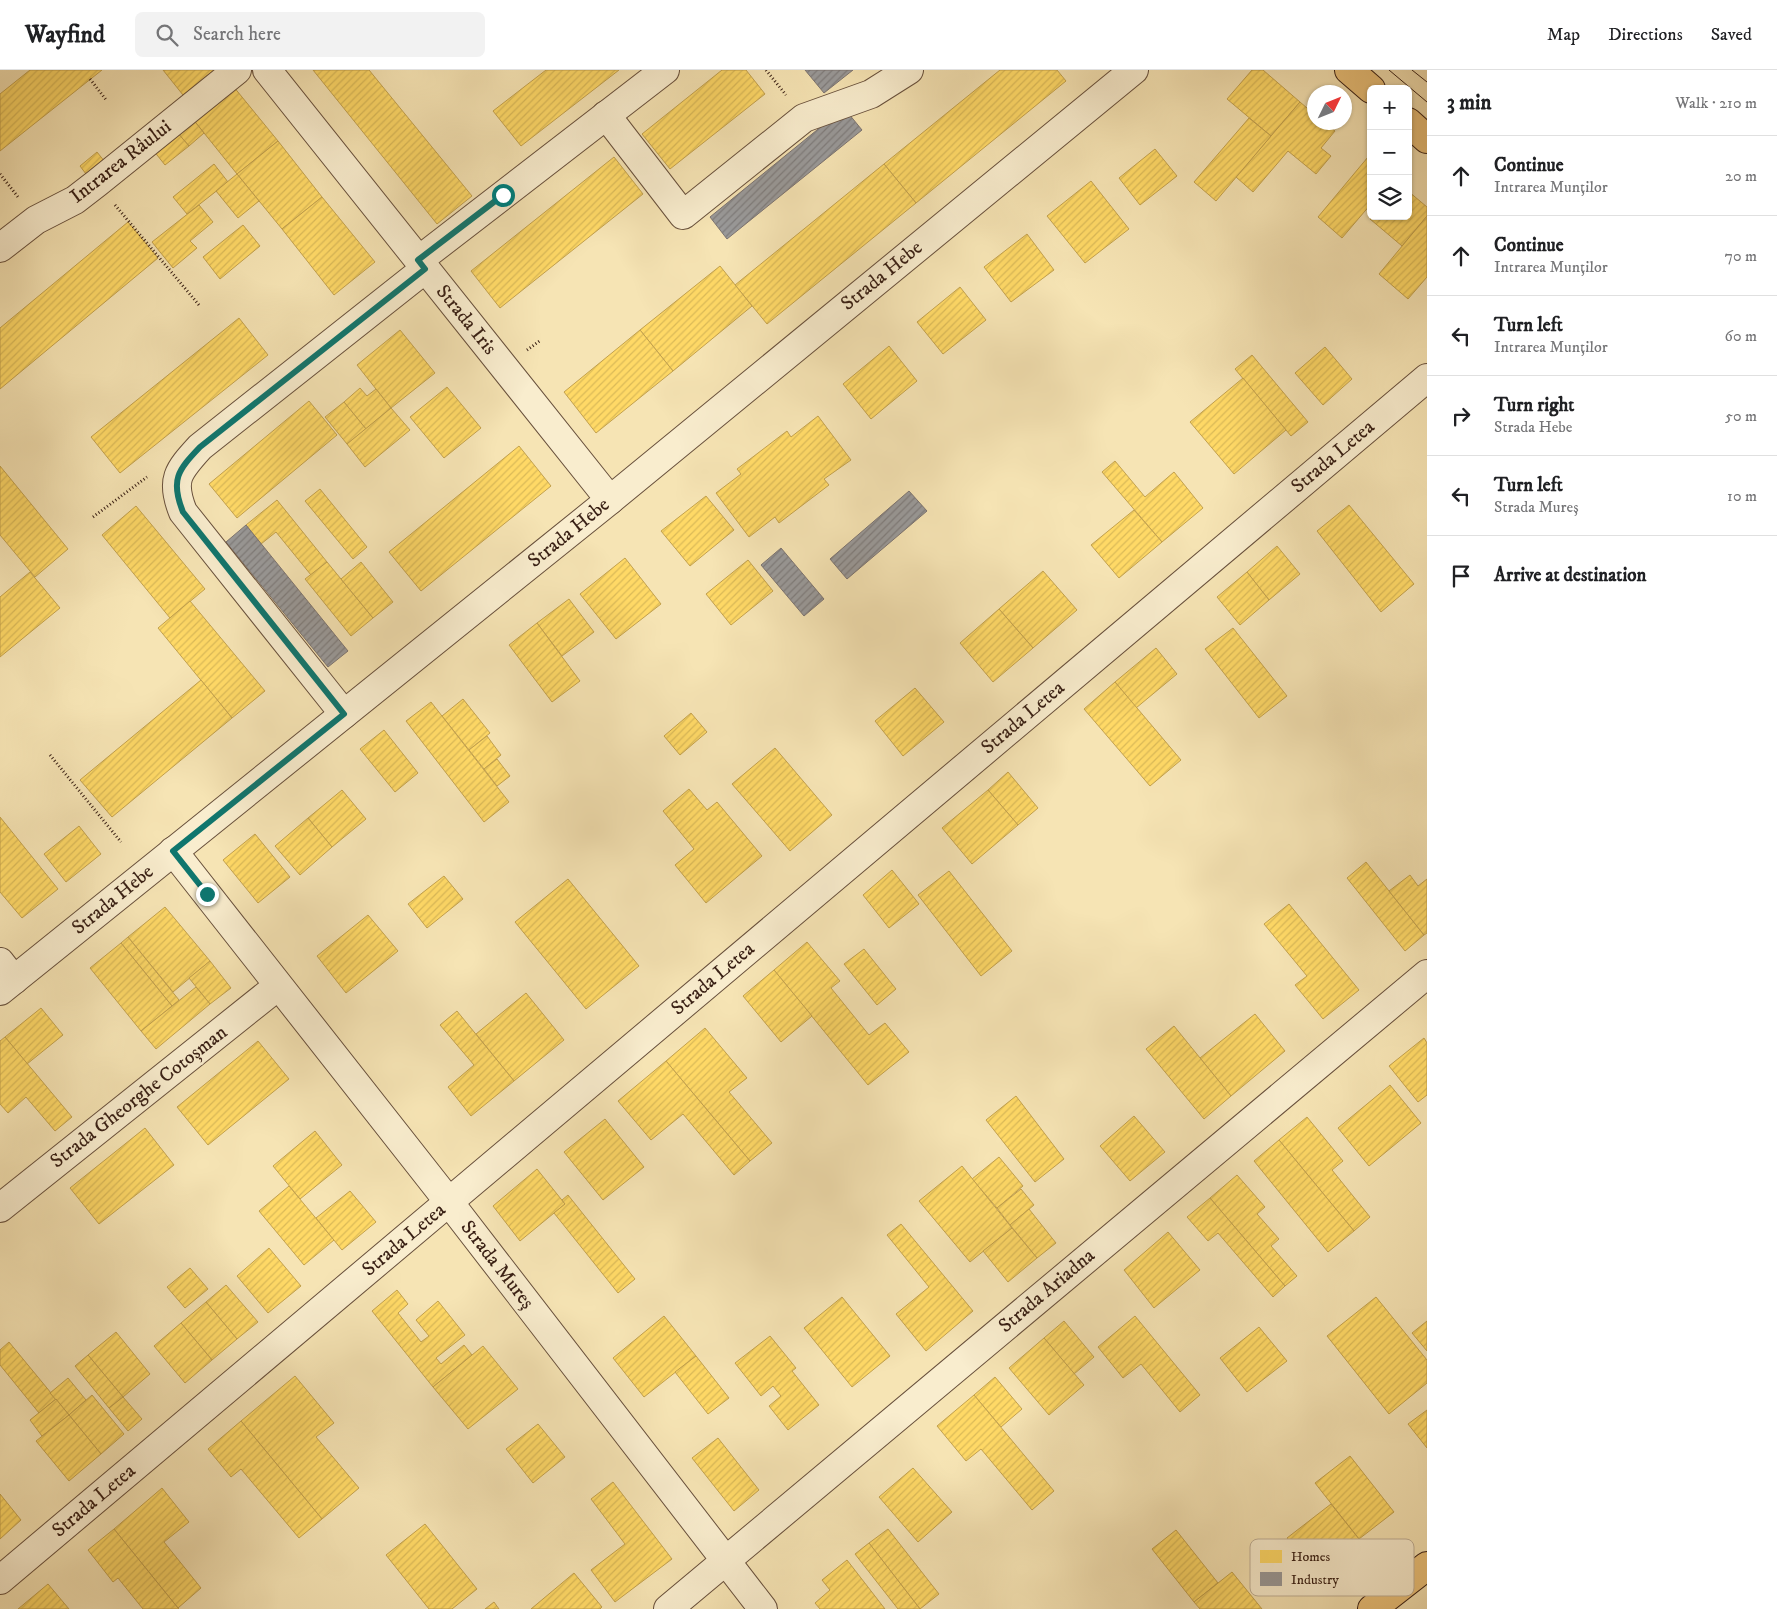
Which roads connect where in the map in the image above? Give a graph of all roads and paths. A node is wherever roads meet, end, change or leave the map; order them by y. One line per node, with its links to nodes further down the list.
1 (237, 70): 13 (street, Intrarea Râului)
2 (267, 70): 15 (street, Strada Iris)
3 (665, 70): 10 (street)
4 (909, 70): 10 (street)
5 (1134, 70): 19 (street, Strada Hebe)
6 (1349, 70): 8 (main road)
7 (90, 79): 9 (path)
8 (1367, 86)
9 (107, 100)
10 (606, 115): 15 (street)
11 (1412, 126): 12 (main road)
12 (1427, 139)
13 (97, 183): 14 (street, Intrarea Râului); 16 (path)
14 (0, 248)
15 (422, 265): 18 (street); 19 (street, Strada Iris)
16 (198, 306)
17 (1427, 378): 28 (street, Strada Letea)
18 (177, 479): 20 (path); 21 (street)
19 (610, 500): 21 (street, Strada Hebe)
20 (93, 517)
21 (344, 714): 24 (street, Strada Hebe)
22 (50, 755): 23 (path)
23 (121, 842)
24 (173, 851): 26 (street, Strada Hebe); 27 (street, Strada Mureș)
25 (1427, 974): 30 (street, Strada Ariadna)
26 (5, 977)
27 (278, 986): 28 (street, Strada Mureș); 29 (street, Strada Gheorghe Cotoșman)
28 (449, 1202): 30 (street, Strada Mureș); 33 (street, Strada Letea)
29 (0, 1208)
30 (726, 1560): 35 (street, Strada Ariadna); 36 (street, Strada Mureș)
31 (1427, 1566): 32 (main road)
32 (1414, 1576)
33 (0, 1580)
34 (1389, 1596): 37 (main road)
35 (668, 1609)
36 (763, 1609)
37 (1372, 1609)

